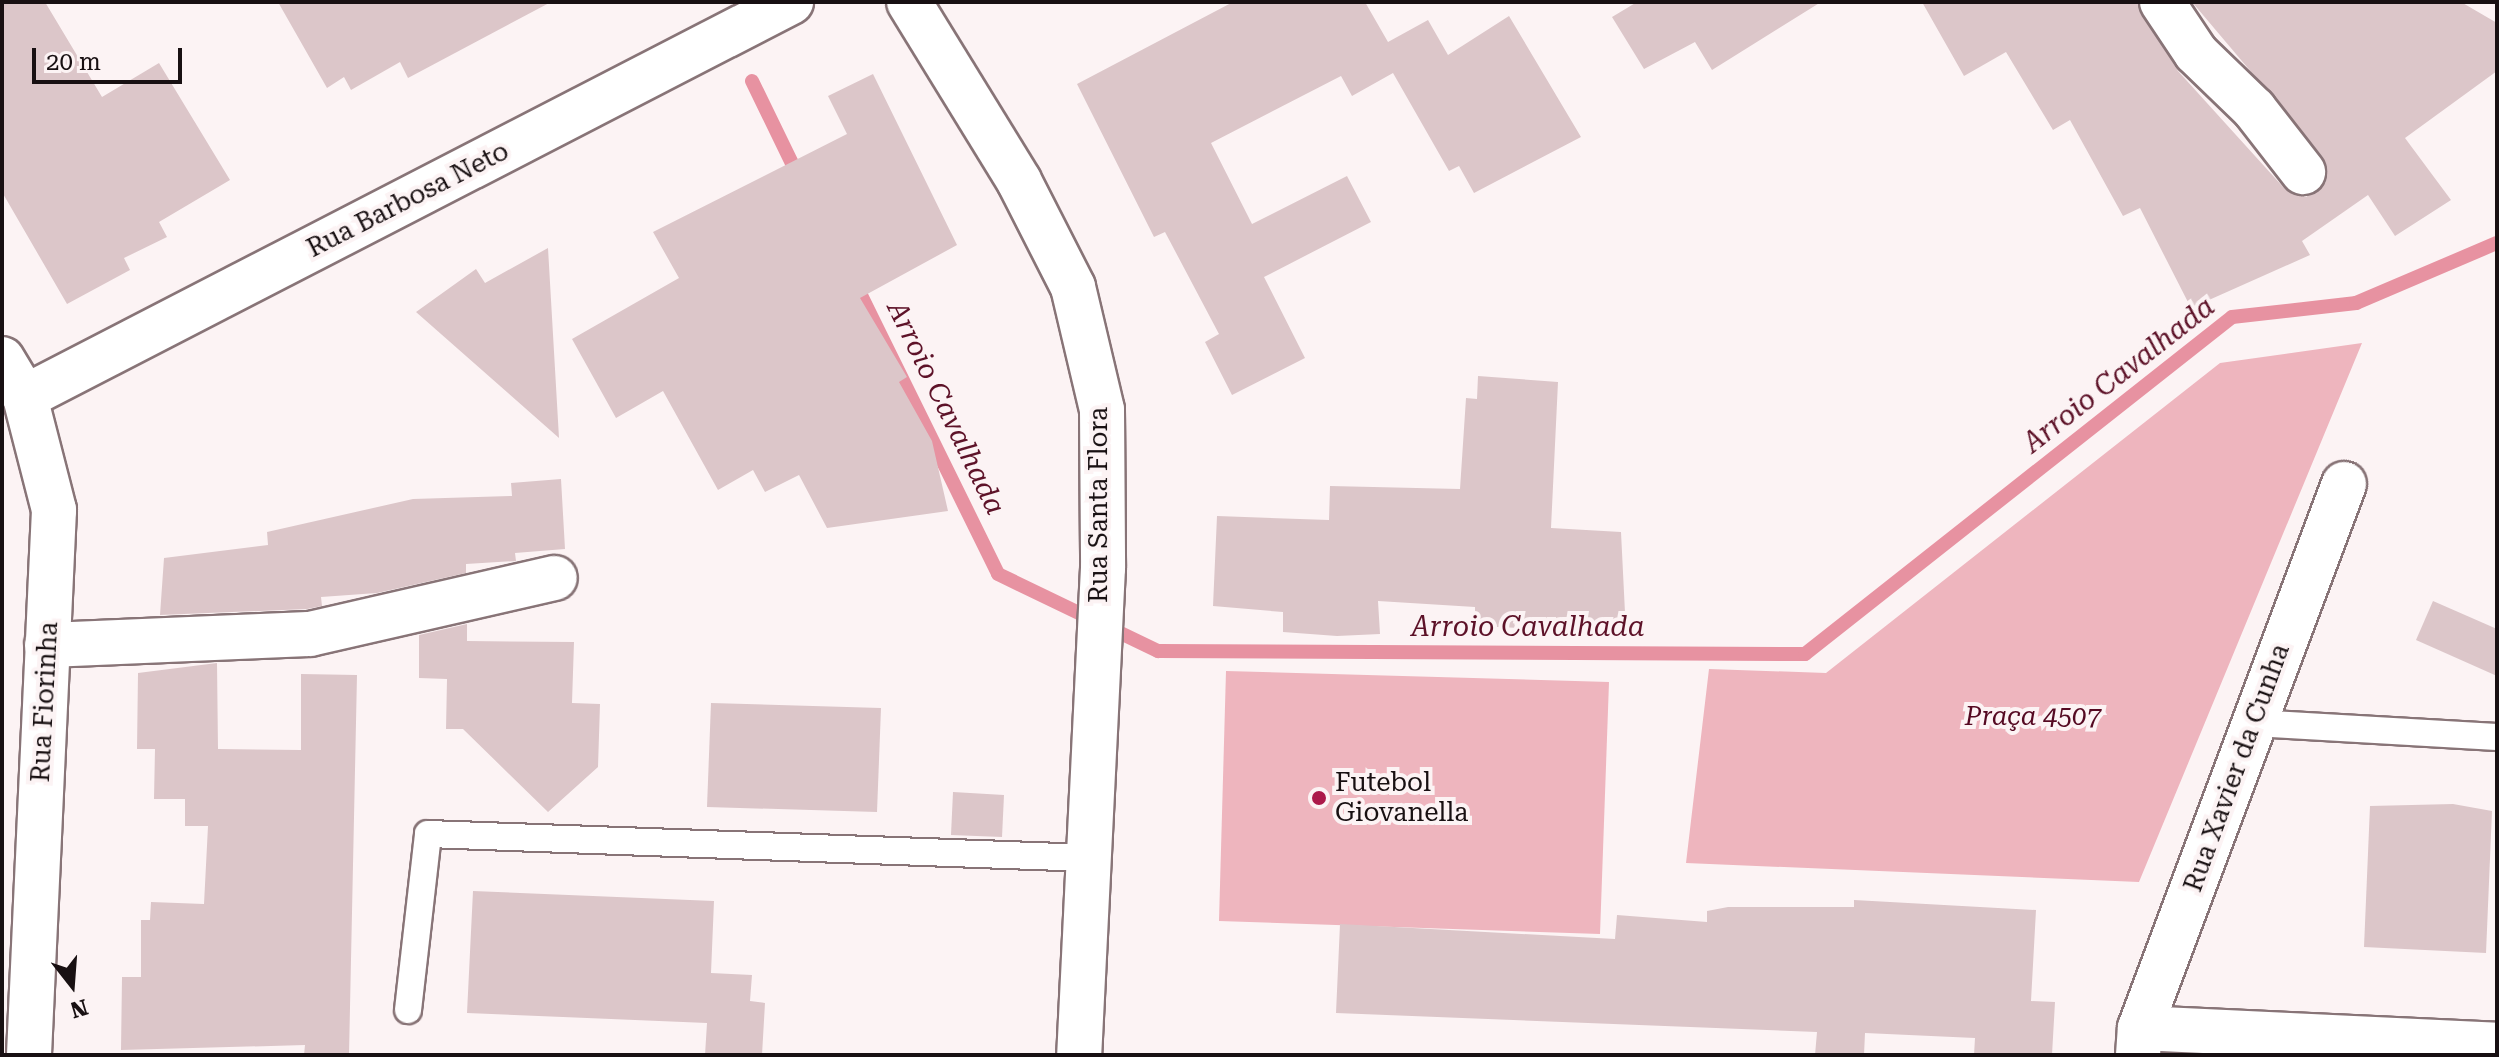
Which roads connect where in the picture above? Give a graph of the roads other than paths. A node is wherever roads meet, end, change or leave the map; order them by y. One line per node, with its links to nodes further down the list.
1 (791, 2): 6 (street, Rua Barbosa Neto)
2 (909, 2): 12 (street, Rua Santa Flora)
3 (2162, 2): 4 (street)
4 (2303, 172)
5 (2, 359): 6 (street, Rua Fiorinha)
6 (25, 397): 9 (street, Rua Fiorinha)
7 (2344, 484): 10 (street, Rua Xavier da Cunha)
8 (555, 578): 9 (street)
9 (47, 645): 16 (street, Rua Fiorinha)
10 (2254, 723): 11 (lane); 14 (street, Rua Xavier da Cunha)
11 (2497, 737)
12 (1088, 858): 13 (lane); 17 (street, Rua Santa Flora)
13 (408, 1010)
14 (2139, 1042): 15 (street)
15 (2497, 1045)
16 (29, 1055)
17 (1079, 1055)

